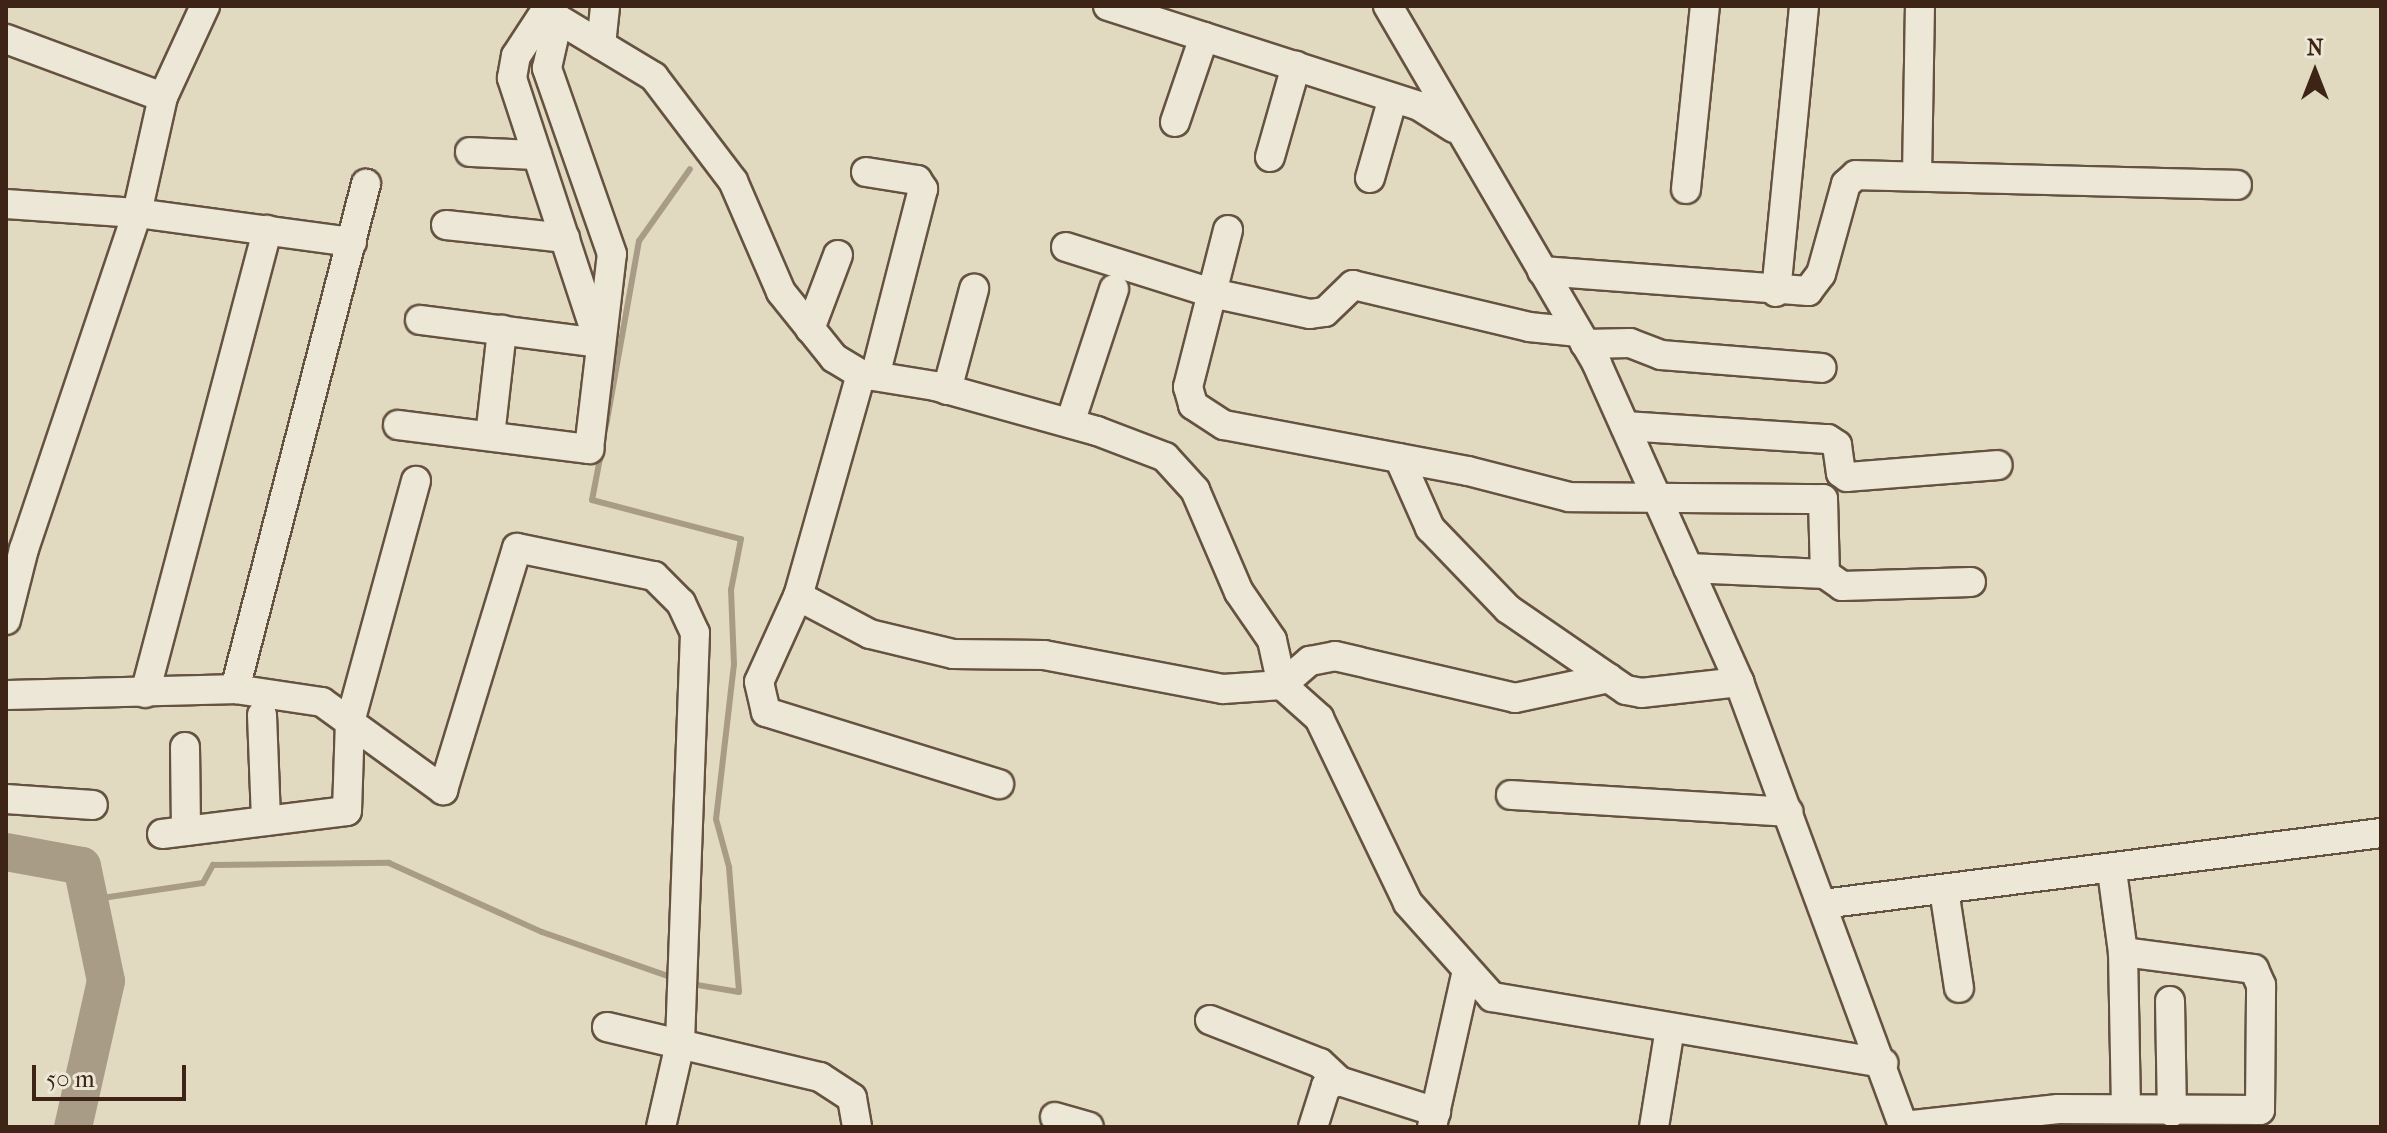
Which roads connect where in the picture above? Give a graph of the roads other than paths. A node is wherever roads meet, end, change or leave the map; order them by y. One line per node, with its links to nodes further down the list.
1 (205, 6): 13 (street)
2 (605, 6): 11 (street)
3 (1108, 6): 9 (street)
4 (1388, 6): 16 (street)
5 (1705, 6): 25 (street)
6 (1804, 6): 38 (street)
7 (1920, 6): 21 (street)
8 (551, 11): 11 (street); 18 (street); 44 (street)
9 (1204, 37): 12 (street); 15 (street)
10 (6, 39): 13 (street)
11 (601, 45): 41 (street)
12 (1296, 66): 14 (street); 19 (street)
13 (163, 97): 27 (street)
14 (1393, 98): 16 (street); 22 (street)
15 (1175, 122)
16 (1458, 130): 35 (street)
17 (470, 152): 18 (street)
18 (537, 155): 31 (street)
19 (1270, 157)
20 (866, 172): 46 (street)
21 (1917, 176): 24 (street); 38 (street)
22 (1370, 178)
23 (366, 184): 32 (street)
24 (2237, 185)
25 (1686, 189)
26 (6, 204): 27 (street)
27 (137, 213): 29 (street); 56 (street)
28 (446, 225): 31 (street)
29 (267, 230): 32 (street); 66 (street)
30 (1228, 230): 39 (street)
31 (565, 238): 44 (street)
32 (352, 242): 65 (street)
33 (1066, 247): 39 (street)
34 (838, 255): 41 (street)
35 (1542, 271): 38 (street); 43 (street)
36 (974, 289): 47 (street)
37 (1114, 289): 48 (street)
38 (1776, 292)
39 (1212, 293): 43 (street); 52 (street)
40 (420, 320): 42 (street)
41 (810, 329): 46 (street)
42 (502, 330): 44 (street); 51 (street)
43 (1582, 338): 45 (street); 50 (street)
44 (599, 343): 51 (street)
45 (1821, 368)
46 (868, 375): 47 (street); 60 (street)
47 (947, 390): 48 (street)
48 (1070, 423): 64 (street)
49 (398, 425): 51 (street)
50 (1625, 426): 53 (street); 55 (street)
51 (490, 436)
52 (1399, 458): 55 (street); 62 (street)
53 (1998, 465)
54 (416, 481): 69 (street)
55 (1657, 498): 57 (street); 58 (street)
56 (15, 546): 61 (street)
57 (1688, 568): 58 (street); 63 (street)
58 (1825, 574): 59 (street)
59 (1971, 582)
60 (798, 596): 64 (street); 71 (street)
61 (6, 620)
62 (1609, 678): 63 (street); 64 (street)
63 (1739, 682): 75 (street)
64 (1282, 685): 82 (street)
65 (235, 689): 66 (street); 69 (street)
66 (145, 693): 67 (street)
67 (6, 695)
68 (262, 715): 76 (street)
69 (350, 722): 76 (street); 88 (street)
70 (185, 747): 76 (street)
71 (999, 784)
72 (1511, 795): 75 (street)
73 (6, 799): 74 (street)
74 (93, 805)
75 (1788, 812): 80 (street)
76 (266, 821)
77 (2381, 833): 78 (street)
78 (2112, 871): 79 (street); 81 (street)
79 (1944, 890): 80 (street); 83 (street)
80 (1823, 904): 89 (street)
81 (2123, 952): 91 (street); 92 (street)
82 (1467, 970): 87 (street); 94 (street)
83 (1959, 988)
84 (2170, 1001): 92 (street)
85 (1210, 1020): 90 (street)
86 (607, 1027): 88 (street)
87 (1670, 1028): 89 (street); 100 (street)
88 (680, 1044): 96 (street); 97 (street)
89 (1883, 1063): 95 (street)
90 (1339, 1081): 94 (street); 99 (street)
91 (2126, 1109): 92 (street); 95 (street)
92 (2172, 1112)
93 (1055, 1117): 98 (street)
94 (1434, 1120)
95 (1904, 1126)
96 (661, 1127)
97 (857, 1127)
98 (1089, 1127)
99 (1313, 1127)
100 (1654, 1127)

